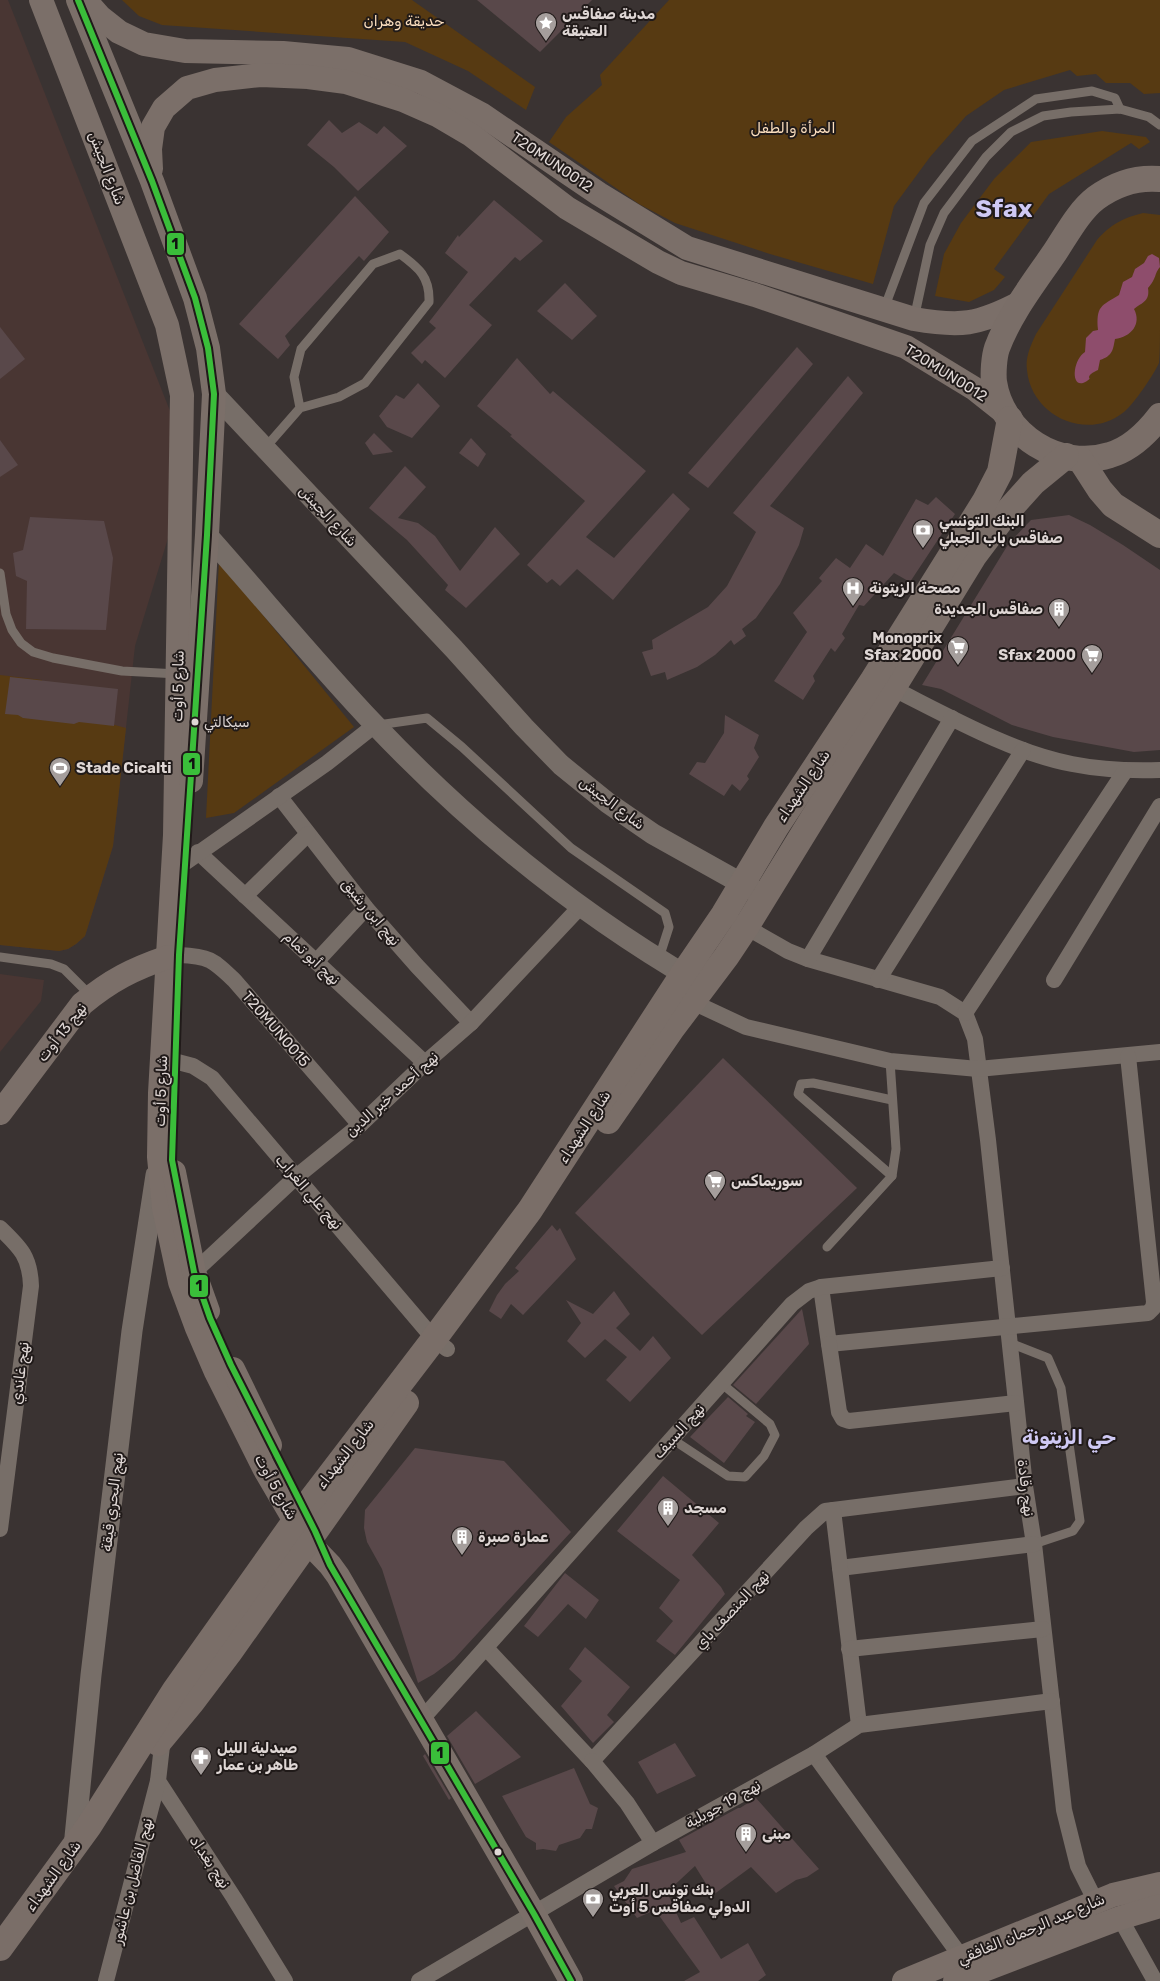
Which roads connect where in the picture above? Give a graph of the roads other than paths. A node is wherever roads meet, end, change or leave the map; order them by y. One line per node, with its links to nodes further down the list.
1 (41, 0): 12 (main road, شارع الجيش)
2 (78, 0): 9 (main road)
3 (85, 0): 7 (main road, T20MUN0012)
4 (1120, 109): 5 (lane); 14 (lane); 15 (lane)
5 (1160, 125)
6 (1160, 160): 10 (main road)
7 (556, 165): 11 (main road); 14 (main road, T20MUN0012)
8 (1160, 179): 10 (main road)
9 (152, 181): 11 (main road, T20MUN0012); 16 (main road)
10 (1120, 184): 13 (main road)
11 (537, 185): 19 (main road, T20MUN0012)
12 (143, 259): 16 (main road); 17 (main road, شارع الجيش)
13 (1020, 303): 15 (main road, T20MUN0012); 19 (main road)
14 (884, 310): 15 (main road, T20MUN0012)
15 (914, 319)
16 (214, 394): 21 (street, شارع الجيش); 23 (main road, شارع 5 أوت)
17 (182, 395): 26 (main road, شارع 5 أوت)
18 (300, 408): 18 (lane); 21 (lane)
19 (1007, 415): 22 (main road); 37 (main road, شارع الشهداء)
20 (1160, 419): 22 (main road)
21 (265, 448): 37 (street, شارع الجيش)
22 (1073, 458): 24 (main road); 27 (main road, شارع الشهداء)
23 (207, 534): 29 (street); 36 (main road, شارع 5 أوت)
24 (1160, 535)
25 (0, 573): 26 (lane)
26 (178, 674): 43 (main road, شارع 5 أوت)
27 (892, 688): 28 (street); 39 (main road, شارع الشهداء)
28 (952, 718): 30 (street); 46 (street)
29 (375, 725): 33 (street); 40 (street); 45 (lane)
30 (1023, 750): 32 (street); 48 (street)
31 (1160, 770): 32 (street)
32 (1125, 771): 52 (street)
33 (279, 796): 35 (street, نهج ابن رشيق); 36 (street)
34 (1160, 806): 49 (street)
35 (308, 834): 38 (street); 41 (street, نهج ابن رشيق)
36 (192, 857): 38 (street, نهج أبو تمام); 43 (main road, شارع 5 أوت)
37 (742, 884): 39 (street, شارع الجيش); 42 (main road, شارع الشهداء)
38 (245, 896): 47 (street, نهج أبو تمام)
39 (765, 897): 42 (main road, شارع الشهداء)
40 (580, 907): 45 (street); 53 (street, نهج أحمد خير الدين)
41 (366, 908): 47 (street); 53 (street, نهج ابن رشيق)
42 (735, 921): 46 (street); 50 (main road, شارع الشهداء)
43 (174, 956): 51 (main road, نهج 13 أوت); 56 (main road, شارع 5 أوت); 62 (street, T20MUN0015); 63 (main road, شارع 5 أوت)
44 (0, 957): 51 (lane)
45 (659, 958): 50 (street)
46 (808, 959): 48 (street)
47 (316, 962): 58 (street, نهج أبو تمام)
48 (878, 980): 52 (street)
49 (1054, 980)
50 (688, 989): 57 (street); 72 (main road, شارع الشهداء)
51 (90, 996): 61 (main road, نهج 13 أوت)
52 (965, 1013): 59 (street, نهج رقادة)
53 (471, 1023): 58 (street, نهج أحمد خير الدين)
54 (1160, 1052): 55 (street)
55 (1128, 1056): 59 (street); 71 (street)
56 (174, 1060): 65 (street, نهج علي الغراب); 69 (main road, شارع 5 أوت)
57 (890, 1061): 59 (street); 60 (lane)
58 (426, 1063): 62 (street, نهج أحمد خير الدين)
59 (978, 1069): 68 (street, نهج رقادة)
60 (892, 1100): 64 (lane); 64 (lane)
61 (0, 1113)
62 (360, 1125): 65 (street, نهج أحمد خير الدين)
63 (159, 1157): 79 (main road, شارع 5 أوت); 95 (street, نهج البحري قيقة)
64 (892, 1176): 67 (lane)
65 (296, 1177): 69 (street, نهج أحمد خير الدين); 72 (street, نهج علي الغراب)
66 (0, 1228): 80 (street, نهج غاندي)
67 (827, 1247)
68 (1002, 1268): 70 (street, نهج السيف); 71 (street, نهج رقادة)
69 (194, 1272): 79 (main road, شارع 5 أوت)
70 (821, 1287): 73 (street); 74 (street, نهج السيف)
71 (1010, 1335): 73 (street); 75 (street, نهج رقادة); 81 (lane)
72 (441, 1344): 79 (main road, شارع الشهداء)
73 (830, 1344): 75 (street)
74 (721, 1383): 76 (street, نهج السيف); 76 (lane)
75 (1016, 1403): 77 (street, نهج رقادة)
76 (672, 1439): 84 (street, نهج السيف)
77 (1025, 1486): 78 (street); 81 (street, نهج رقادة)
78 (833, 1510): 82 (street); 91 (street, نهج المنصف باي)
79 (305, 1526): 87 (main road, شارع 5 أوت); 89 (main road, شارع الشهداء); 93 (main road, شارع الشهداء)
80 (0, 1529)
81 (1034, 1544): 82 (street); 83 (street, نهج رقادة)
82 (840, 1568): 85 (street)
83 (1043, 1629): 85 (street); 86 (street, نهج رقادة)
84 (486, 1648): 87 (street, نهج السيف); 91 (street)
85 (849, 1649): 88 (street)
86 (1052, 1701): 88 (street, نهج 19 جويلية); 97 (street, نهج رقادة)
87 (421, 1720): 99 (main road, شارع 5 أوت)
88 (859, 1726): 90 (street, نهج 19 جويلية)
89 (163, 1737): 92 (street); 93 (main road, شارع الشهداء)
90 (814, 1754): 94 (street, نهج 19 جويلية); 102 (street)
91 (592, 1761): 94 (street)
92 (158, 1781): 103 (street, نهج الفاضل بن عاشور); 104 (street, نهج بغداد)
93 (105, 1804): 95 (main road, شارع الشهداء)
94 (653, 1843): 99 (street, نهج 19 جويلية)
95 (74, 1847): 101 (main road, شارع الشهداء)
96 (1160, 1884): 97 (main road, شارع عبد الرحمان الغافقي)
97 (1096, 1902): 102 (main road, شارع عبد الرحمان الغافقي)
98 (1160, 1906): 100 (main road, شارع عبد الرحمان الغافقي)
99 (534, 1914): 105 (street, نهج 19 جويلية); 106 (main road, شارع 5 أوت)
100 (1120, 1918): 108 (main road, شارع عبد الرحمان الغافقي); 109 (street)
101 (0, 1948)
102 (962, 1958): 107 (main road, شارع عبد الرحمان الغافقي)
103 (106, 1981)
104 (285, 1981)
105 (419, 1981)
106 (571, 1981)
107 (904, 1981)
108 (955, 1981)
109 (1155, 1981)

